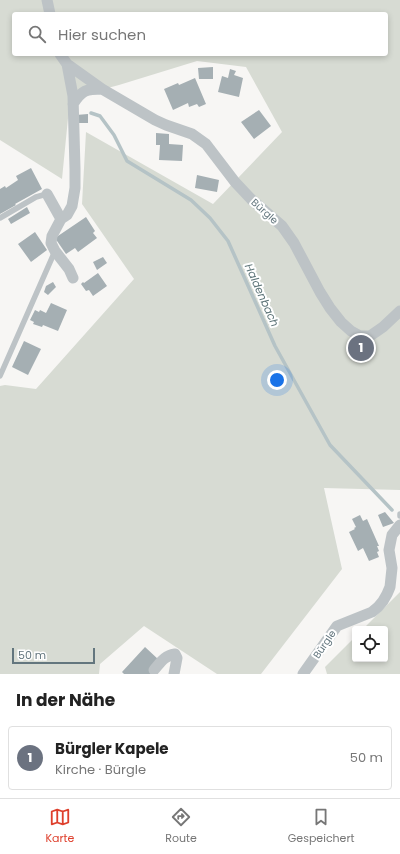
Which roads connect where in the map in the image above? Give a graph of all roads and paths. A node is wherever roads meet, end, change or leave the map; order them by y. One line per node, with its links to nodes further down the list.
1 (47, 0): 2 (street)
2 (50, 12)
3 (61, 56): 4 (street, Bürgle)
4 (67, 64): 5 (street, Bürgle); 6 (street, Bürgle)
5 (102, 89): 6 (street); 12 (street, Bürgle)
6 (73, 104): 9 (street, Bürgle)
7 (47, 194): 8 (lane); 9 (street)
8 (0, 218)
9 (61, 219): 10 (street, Bürgle)
10 (55, 251): 11 (street); 13 (lane)
11 (73, 278)
12 (400, 312)
13 (0, 376)
14 (400, 525): 17 (street, Bürgle)
15 (154, 670): 16 (street)
16 (174, 674)
17 (303, 674)

